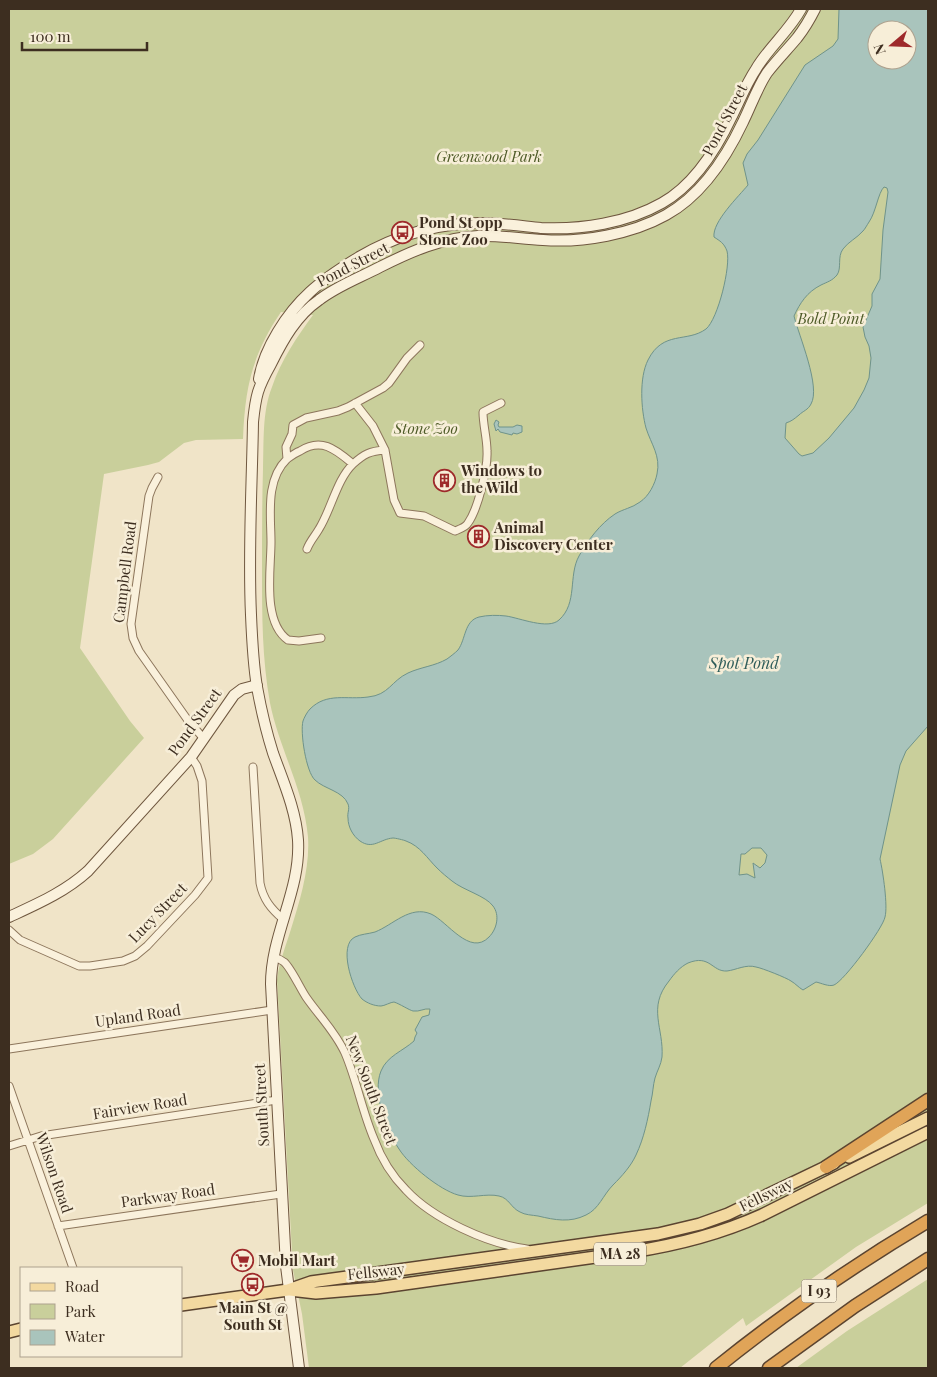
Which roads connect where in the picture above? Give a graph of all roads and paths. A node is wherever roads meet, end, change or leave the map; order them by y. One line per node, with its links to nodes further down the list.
1 (801, 9): 4 (main road, Pond Street)
2 (815, 9): 4 (main road, Pond Street)
3 (420, 344): 5 (street)
4 (258, 390): 13 (main road, Pond Street)
5 (355, 403): 7 (street); 8 (street)
6 (502, 403): 7 (street)
7 (385, 450): 9 (street)
8 (287, 459): 9 (street); 12 (street)
9 (354, 464): 11 (street)
10 (158, 477): 14 (street, Campbell Road)
11 (306, 549)
12 (321, 638)
13 (257, 685): 14 (main road, Pond Street); 18 (main road, South Street)
14 (204, 740): 15 (main road, Pond Street)
15 (192, 756): 17 (main road, Pond Street); 19 (street, Lucy Street)
16 (254, 766): 18 (street)
17 (9, 916)
18 (283, 919): 20 (main road, South Street)
19 (9, 930)
20 (273, 957): 21 (main road, South Street); 34 (street, New South Street)
21 (272, 1010): 22 (street, Upland Road); 24 (main road, South Street)
22 (9, 1049)
23 (9, 1086): 28 (street, Wilson Road)
24 (276, 1100): 28 (street, Fairview Road); 31 (main road, South Street)
25 (928, 1100): 30 (highway)
26 (928, 1118): 30 (main road, Fellsway / MA 28)
27 (928, 1132): 37 (main road, Fellsway / MA 28)
28 (28, 1139): 29 (street, Fairview Road); 33 (street, Wilson Road)
29 (9, 1146)
30 (826, 1167): 34 (main road, Fellsway / MA 28)
31 (281, 1194): 33 (street, Parkway Road); 37 (main road, South Street)
32 (928, 1221): 40 (highway, I 93)
33 (58, 1226): 36 (street, Wilson Road)
34 (537, 1251): 37 (main road, Fellsway / MA 28)
35 (928, 1259): 41 (highway, I 93)
36 (73, 1267)
37 (288, 1290): 38 (main road, MA 28); 39 (main road, South Street)
38 (182, 1305)
39 (300, 1368)
40 (716, 1368)
41 (769, 1368)

